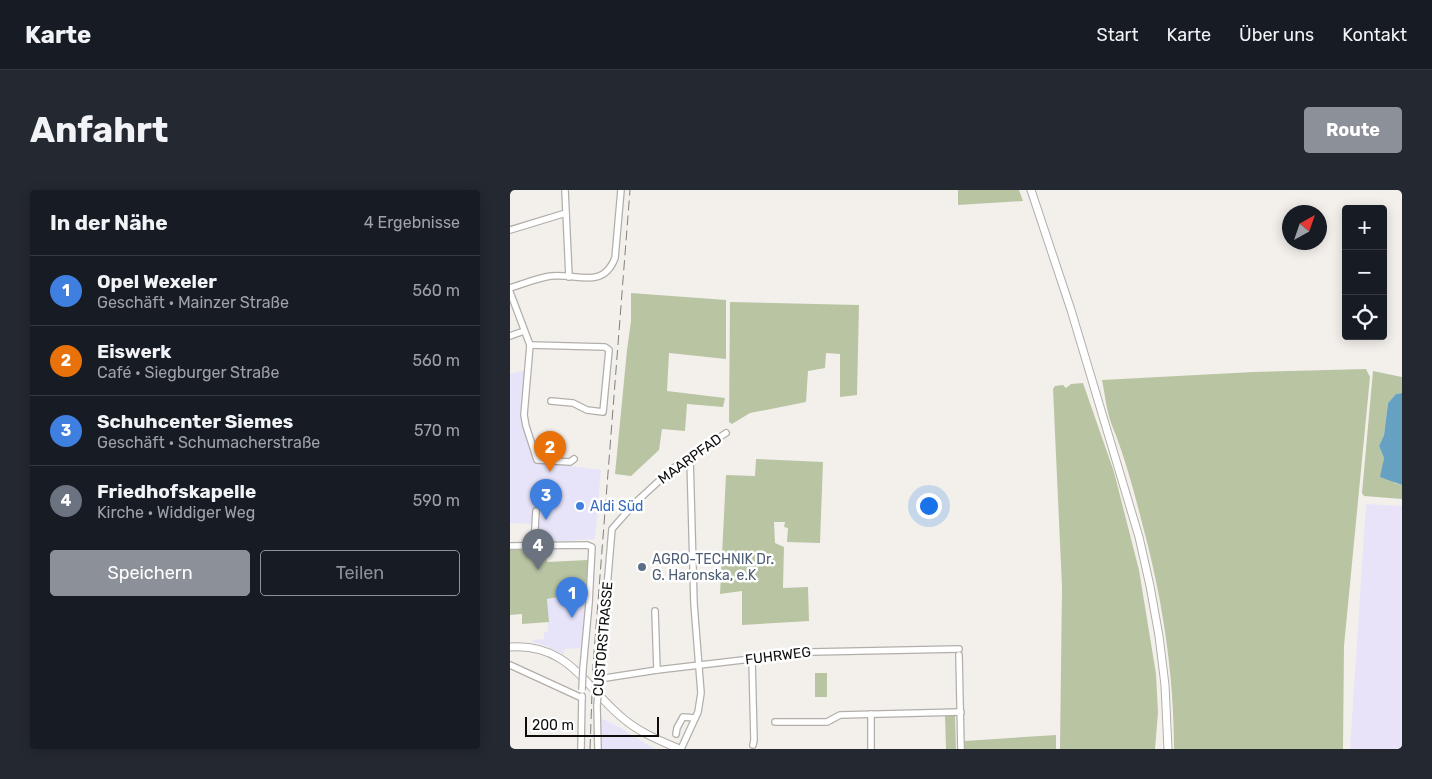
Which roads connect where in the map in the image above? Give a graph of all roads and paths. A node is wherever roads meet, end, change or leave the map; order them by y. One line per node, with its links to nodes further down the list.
1 (566, 190): 4 (street)
2 (621, 190): 6 (street)
3 (1031, 190): 31 (main road)
4 (566, 213): 5 (street); 6 (street)
5 (510, 230)
6 (569, 277): 7 (street)
7 (510, 288)
8 (510, 292): 9 (street)
9 (524, 331): 10 (street); 11 (street)
10 (510, 336)
11 (530, 345): 12 (street); 15 (street)
12 (551, 401)
13 (726, 433): 14 (street, MAARPFAD)
14 (690, 458): 17 (street, MAARPFAD); 24 (street)
15 (574, 459)
16 (536, 511): 19 (street)
17 (612, 529): 26 (street, CUSTORSTRASSE)
18 (510, 546): 19 (street)
19 (534, 546): 27 (street, bridge)
20 (655, 611): 25 (street)
21 (510, 647): 37 (main road)
22 (752, 660): 24 (street, FUHRWEG); 28 (street, FUHRWEG); 34 (street)
23 (510, 665): 27 (street)
24 (699, 665): 25 (street, FUHRWEG); 30 (street)
25 (657, 670): 26 (street, FUHRWEG)
26 (599, 681): 36 (street, CUSTORSTRASSE, bridge)
27 (582, 698): 35 (street)
28 (960, 712): 29 (street); 39 (street)
29 (871, 714): 32 (street); 38 (street)
30 (695, 718): 33 (street); 37 (street)
31 (1166, 721): 40 (main road); 41 (main road)
32 (775, 722)
33 (676, 734)
34 (753, 745)
35 (581, 749)
36 (598, 749)
37 (680, 749)
38 (871, 749)
39 (961, 749)
40 (1164, 749)
41 (1168, 749)

